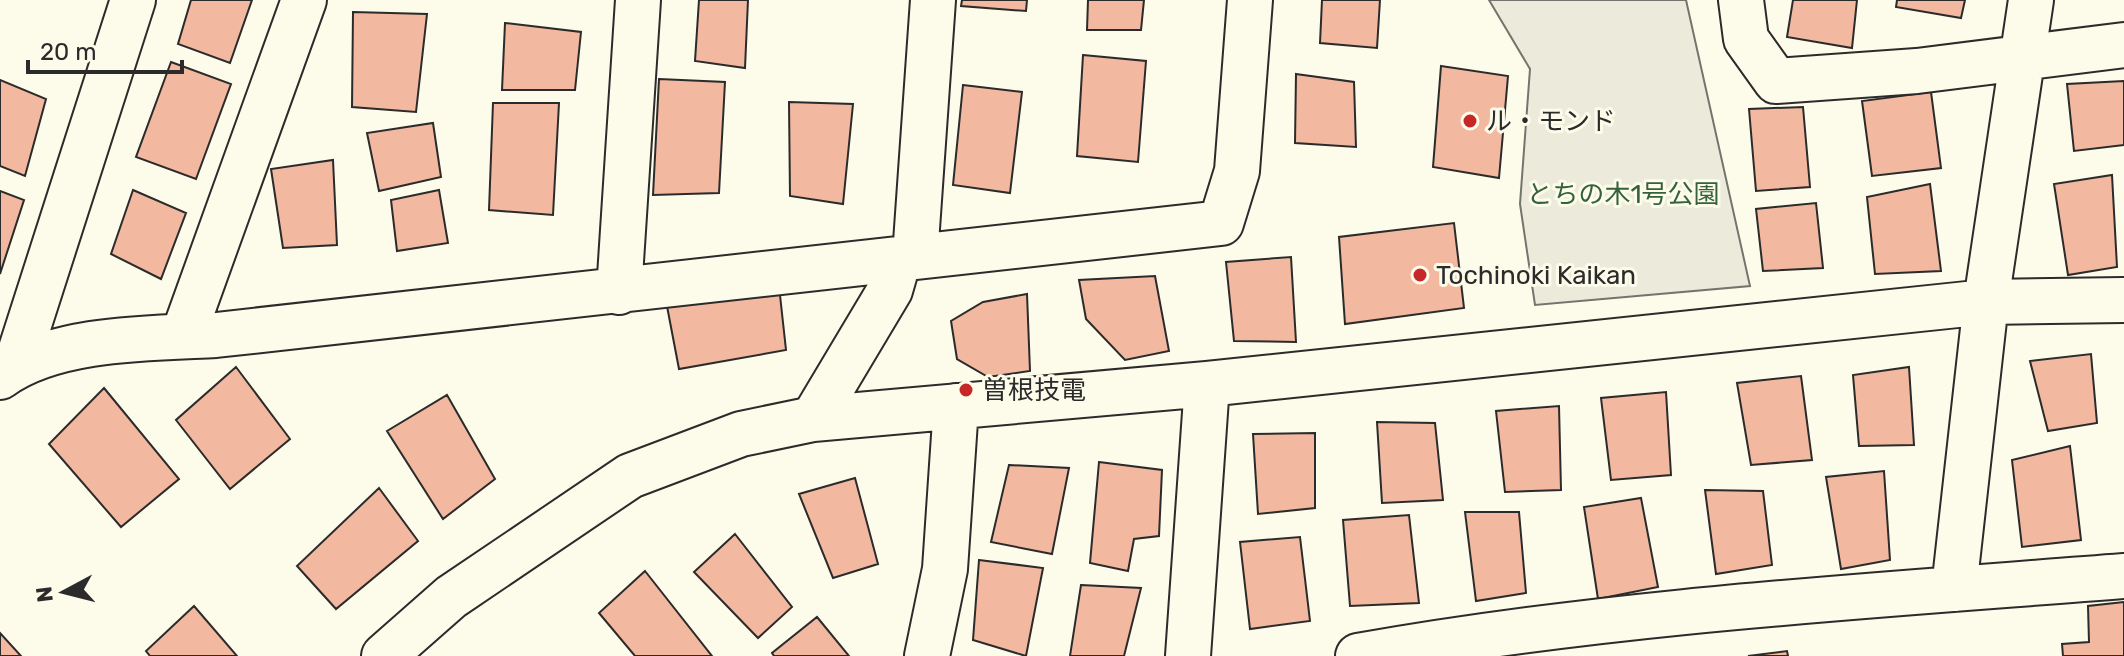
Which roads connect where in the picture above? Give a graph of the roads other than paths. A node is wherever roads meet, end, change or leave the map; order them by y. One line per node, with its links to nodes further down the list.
1 (133, 0): 15 (street)
2 (304, 0): 14 (street)
3 (638, 0): 11 (street)
4 (933, 0): 10 (street)
5 (1250, 0): 10 (street)
6 (1741, 0): 9 (street)
7 (2031, 0): 9 (street)
8 (2124, 45): 9 (street)
9 (2023, 57): 13 (street)
10 (907, 258): 11 (street); 18 (street)
11 (619, 292): 14 (street)
12 (2124, 300): 13 (street)
13 (1986, 302): 16 (street); 20 (street)
14 (183, 336): 15 (street)
15 (8, 371)
16 (1207, 384): 17 (street); 24 (street)
17 (956, 406): 18 (street); 23 (street)
18 (813, 419): 22 (street)
19 (2124, 576): 20 (street)
20 (1954, 589): 21 (street)
21 (1455, 648): 25 (street)
22 (384, 656)
23 (927, 656)
24 (1188, 656)
25 (1358, 656)

